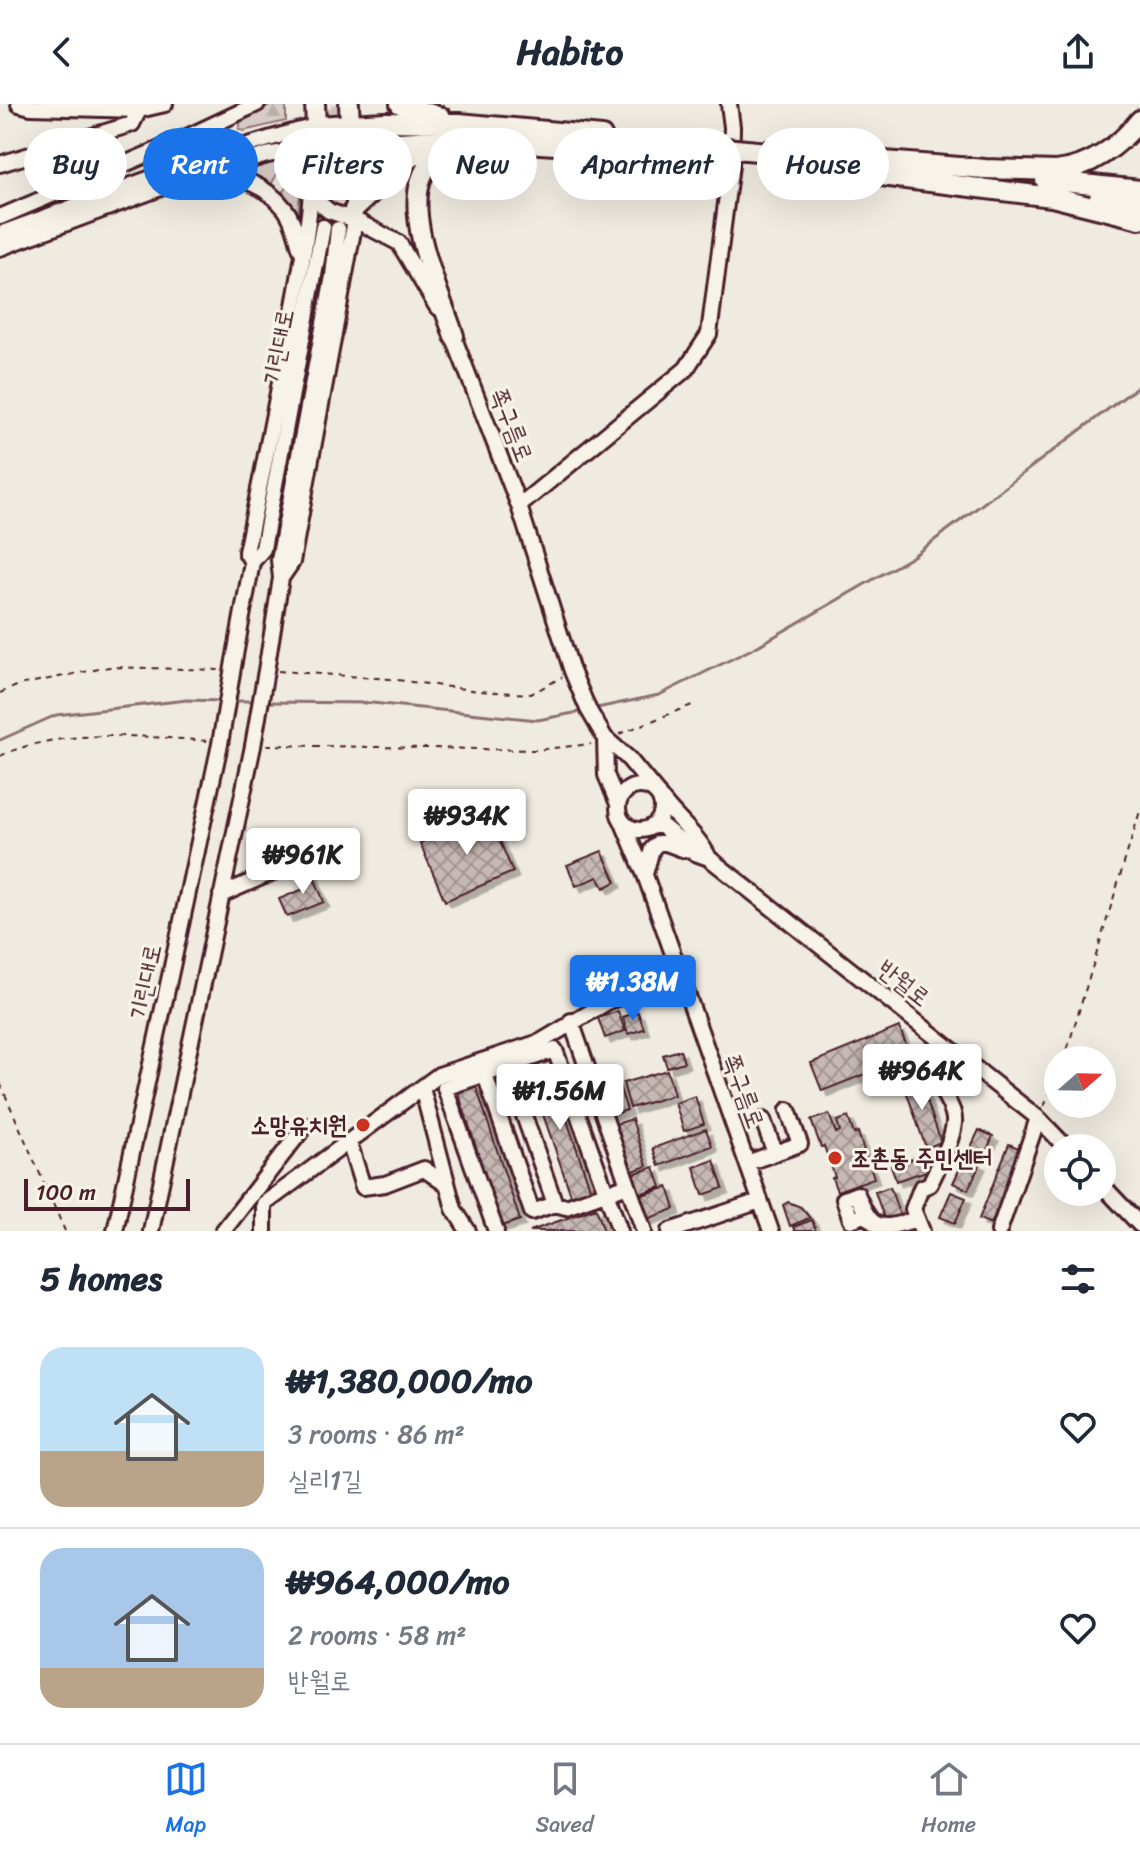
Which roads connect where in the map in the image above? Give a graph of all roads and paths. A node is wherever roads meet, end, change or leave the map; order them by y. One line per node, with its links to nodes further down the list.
1 (19, 104): 9 (street)
2 (165, 104): 9 (street)
3 (315, 104): 11 (main road)
4 (324, 104): 14 (main road)
5 (349, 104): 15 (main road)
6 (400, 104): 18 (main road)
7 (729, 104): 43 (street)
8 (253, 105): 12 (street)
9 (139, 110): 24 (street)
10 (1140, 120): 26 (main road)
11 (316, 126): 13 (main road); 19 (street)
12 (205, 128)
13 (325, 128)
14 (346, 128)
15 (351, 128)
16 (368, 128): 17 (main road)
17 (429, 128)
18 (450, 128)
19 (258, 143)
20 (537, 143): 22 (main road)
21 (428, 145): 36 (main road)
22 (746, 155): 26 (main road); 31 (main road)
23 (143, 156): 37 (street)
24 (0, 164)
25 (428, 166): 42 (main road)
26 (985, 169): 29 (main road)
27 (143, 180): 39 (street)
28 (258, 187): 41 (street)
29 (1140, 190)
30 (143, 195): 40 (street)
31 (1052, 197): 35 (main road); 38 (main road)
32 (311, 200): 41 (street)
33 (320, 200): 36 (street, 쪽구름로)
34 (354, 200): 36 (street)
35 (1140, 202)
36 (355, 214): 42 (street, 쪽구름로); 45 (street)
37 (0, 217)
38 (1140, 219)
39 (0, 234)
40 (0, 248)
41 (303, 257): 44 (street)
42 (454, 336): 43 (street, 쪽구름로)
43 (519, 506): 48 (street, 쪽구름로)
44 (252, 562): 45 (street, 기린대로); 52 (street, 기린대로, bridge)
45 (281, 578): 46 (street, 기린대로)
46 (272, 665): 48 (path); 53 (street, 기린대로, bridge)
47 (220, 670): 49 (path)
48 (574, 675): 51 (street, 쪽구름로)
49 (0, 693)
50 (692, 705): 51 (path)
51 (605, 738): 53 (path); 55 (street); 56 (street)
52 (218, 742): 54 (path); 93 (street, 기린대로)
53 (257, 745): 64 (street)
54 (0, 756)
55 (659, 796): 56 (street); 59 (street); 62 (street)
56 (618, 804): 58 (street)
57 (1140, 811): 67 (path)
58 (623, 823): 59 (street); 63 (street)
59 (651, 828): 60 (street); 63 (street)
60 (691, 850): 62 (street); 63 (street)
61 (318, 852): 64 (street)
62 (709, 858): 68 (street, 반월로)
63 (645, 875): 65 (street, 쪽구름로)
64 (221, 895): 94 (street)
65 (680, 975): 66 (street); 81 (street, 쪽구름로)
66 (571, 1021): 72 (street); 83 (street)
67 (1068, 1046)
68 (960, 1055): 75 (street, 반월로); 90 (street)
69 (507, 1067): 70 (street); 84 (street); 88 (street)
70 (485, 1075): 88 (street); 98 (street)
71 (0, 1083): 92 (path)
72 (422, 1088): 79 (street); 82 (street)
73 (1044, 1106): 75 (path)
74 (788, 1110): 80 (street)
75 (1038, 1118): 78 (street, 반월로); 103 (street)
76 (763, 1120): 80 (street)
77 (305, 1126): 85 (street)
78 (1053, 1134)
79 (349, 1142): 82 (street); 85 (street)
80 (775, 1153): 81 (street)
81 (747, 1163): 87 (street, 쪽구름로)
82 (447, 1185): 97 (street)
83 (628, 1185): 84 (street); 100 (street)
84 (606, 1194): 88 (street); 99 (street)
85 (259, 1199): 95 (street); 96 (street)
86 (1116, 1200): 91 (street)
87 (760, 1201): 101 (street); 102 (street, 쪽구름로)
88 (555, 1204)
89 (865, 1215): 90 (street)
90 (920, 1225)
91 (1140, 1225)
92 (65, 1231)
93 (115, 1231)
94 (151, 1231)
95 (223, 1231)
96 (264, 1231)
97 (468, 1231)
98 (496, 1231)
99 (620, 1231)
100 (644, 1231)
101 (670, 1231)
102 (771, 1231)
103 (999, 1231)

